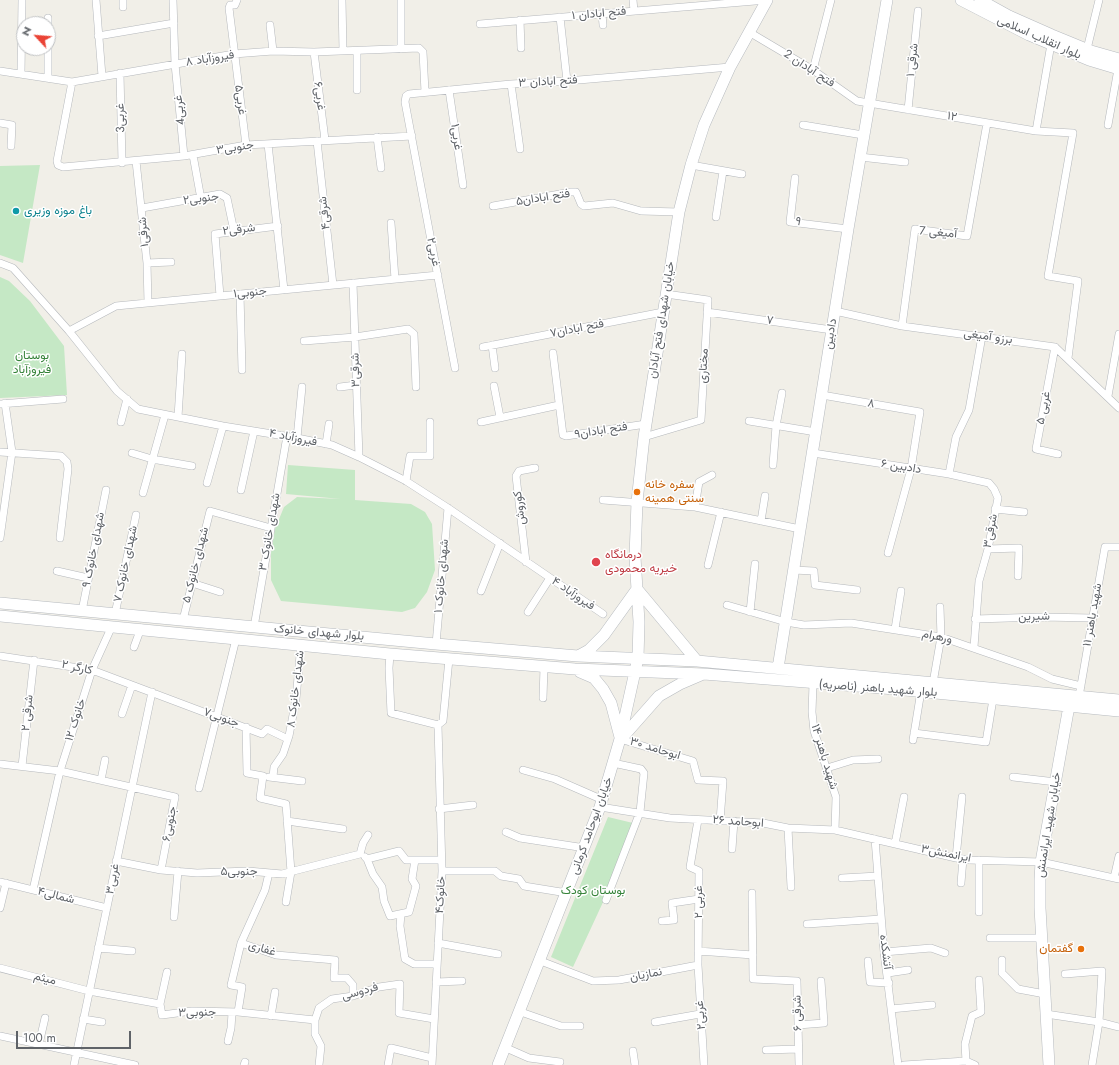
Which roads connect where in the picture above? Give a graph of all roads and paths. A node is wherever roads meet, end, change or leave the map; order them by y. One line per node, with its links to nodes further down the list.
1 (22, 0): 44 (street)
2 (96, 0): 27 (street)
3 (173, 0): 22 (street)
4 (237, 0): 36 (street, غربی۵)
5 (342, 0): 33 (street)
6 (401, 0): 31 (street)
7 (633, 0): 16 (street)
8 (665, 0): 15 (street)
9 (767, 0): 15 (street, فتح ابادان ۱); 26 (main road, خیابان شهدای فتح آبادان)
10 (831, 0): 41 (street)
11 (888, 0): 53 (main road, دادبین)
12 (961, 0): 19 (main road, بلوار انقلاب اسلامی)
13 (980, 0): 19 (main road, بلوار انقلاب اسلامی)
14 (1099, 0): 30 (street)
15 (666, 9): 16 (street, فتح ابادان ۱)
16 (634, 11): 18 (street, فتح ابادان ۱)
17 (918, 11): 54 (street, ۱ شرقی)
18 (602, 14): 20 (street, فتح ابادان ۱); 25 (street)
19 (999, 16): 28 (main road, بلوار انقلاب اسلامی); 30 (main road, بلوار انقلاب اسلامی)
20 (560, 17): 21 (street, فتح ابادان ۱); 47 (street)
21 (520, 20): 23 (street, فتح ابادان ۱); 29 (street)
22 (174, 23): 27 (street); 38 (street)
23 (480, 24)
24 (270, 25): 32 (street)
25 (603, 25)
26 (749, 32): 40 (main road, خیابان شهدای فتح آبادان); 41 (street, فتح آبادان 2)
27 (98, 36): 45 (street)
28 (1051, 44): 39 (main road, بلوار انقلاب اسلامی); 59 (street)
29 (521, 48)
30 (1087, 49): 39 (main road, بلوار انقلاب اسلامی)
31 (401, 50): 34 (street, فیروزآباد ۸); 52 (street, فیروزآباد ۸)
32 (273, 51): 35 (street, فیروزآباد ۸); 36 (street, فیروزآباد ۸)
33 (343, 51): 34 (street, فیروزآباد ۸); 35 (street, فیروزآباد ۸)
34 (357, 51): 50 (street)
35 (314, 52): 63 (street, غربی۶)
36 (234, 54): 38 (street, فیروزآباد ۸); 67 (street, غربی۵)
37 (48, 56): 46 (street)
38 (175, 64): 43 (street, فیروزآباد ۸); 70 (street, غربی4)
39 (1119, 65): 58 (street)
40 (730, 66): 47 (street, فتح ابادان ۳); 75 (main road, خیابان شهدای فتح آبادان)
41 (813, 70): 53 (street, فتح آبادان 2)
42 (0, 71): 44 (street, فیروزآباد ۸)
43 (120, 73): 45 (street, فیروزآباد ۸); 74 (street, غربی3)
44 (21, 74): 46 (street, فیروزآباد ۸)
45 (102, 76): 48 (street, فیروزآباد ۸)
46 (48, 78): 48 (street, فیروزآباد ۸)
47 (567, 81): 49 (street, فتح ابادان ۳)
48 (72, 82): 74 (street, جنوبی۳)
49 (511, 84): 51 (street, فتح ابادان ۳); 68 (street)
50 (357, 90)
51 (449, 90): 52 (street, فتح ابادان ۳); 80 (street, غربی۱)
52 (425, 92): 61 (street, فتح ابادان ۳)
53 (869, 103): 54 (street, ۱۲); 60 (main road, دادبین)
54 (908, 110): 56 (street, ۱۲)
55 (0, 123): 66 (street)
56 (986, 123): 59 (street, ۱۲); 105 (street, آمیغی 7)
57 (803, 125): 60 (street)
58 (1108, 125)
59 (1036, 130): 117 (street, ۱۲)
60 (863, 135): 71 (main road, دادبین)
61 (412, 136): 62 (street, جنوبی۳); 93 (street, غربی۲)
62 (377, 137): 63 (street, جنوبی۳); 76 (street)
63 (325, 140): 64 (street, جنوبی۳)
64 (317, 141): 65 (street, جنوبی۳); 96 (street, شرقی۴)
65 (268, 144): 67 (street, جنوبی۳); 87 (street)
66 (11, 146)
67 (246, 146): 69 (street, جنوبی۳)
68 (520, 149)
69 (193, 155): 70 (street, جنوبی۳); 81 (street)
70 (184, 156): 72 (street, جنوبی۳)
71 (860, 157): 73 (street); 88 (main road, دادبین)
72 (136, 161): 74 (street, جنوبی۳); 83 (street, شرقی۱)
73 (904, 162)
74 (122, 163)
75 (691, 165): 77 (street); 84 (main road, خیابان شهدای فتح آبادان)
76 (381, 168)
77 (723, 171): 78 (street); 85 (street)
78 (742, 174)
79 (795, 178): 88 (street, ۹)
80 (463, 185)
81 (201, 199): 83 (street, جنوبی۲); 89 (street, جنوبی۲)
82 (493, 206): 84 (street, فتح ابادان۵)
83 (142, 208): 92 (street, شرقی۱)
84 (680, 212): 99 (main road, خیابان شهدای فتح آبادان)
85 (716, 217)
86 (391, 223): 94 (street)
87 (278, 226): 89 (street, شرقی۲); 97 (street)
88 (848, 229): 102 (main road, دادبین)
89 (234, 231): 100 (street, شرقی۲)
90 (171, 262): 92 (street)
91 (0, 263): 107 (street, فیروزآباد ۴)
92 (147, 263): 101 (street, شرقی۱)
93 (438, 275): 94 (street, جنوبی۱); 118 (street, غربی۲)
94 (395, 279): 95 (street, جنوبی۱)
95 (353, 283): 96 (street, جنوبی۱); 110 (street, شرقی۳)
96 (333, 285): 97 (street, جنوبی۱)
97 (284, 290): 98 (street, جنوبی۱)
98 (240, 294): 100 (street, جنوبی۱); 120 (street)
99 (666, 294): 103 (main road, خیابان شهدای فتح آبادان); 104 (street)
100 (220, 296): 101 (street, جنوبی۱)
101 (148, 303): 107 (street, جنوبی۱)
102 (835, 311): 105 (street, برزو آمیغی); 106 (main road, دادبین)
103 (663, 312): 112 (street, فتح ابادان۷); 142 (main road, خیابان شهدای فتح آبادان)
104 (707, 312): 106 (street, ۷); 148 (street, مختاری)
105 (902, 326): 109 (street, برزو آمیغی)
106 (832, 330): 127 (main road, دادبین)
107 (69, 331): 130 (street, فیروزآباد ۴)
108 (1119, 334): 128 (street)
109 (982, 336): 113 (street, برزو آمیغی); 163 (street)
110 (355, 337): 111 (street); 121 (street, شرقی۳); 125 (street)
111 (304, 341)
112 (492, 345): 114 (street, فتح ابادان۷); 119 (street)
113 (1055, 346): 117 (street); 155 (street, ۵ غربی)
114 (483, 347)
115 (553, 353): 132 (street, فتح ابادان۹)
116 (182, 354): 135 (street)
117 (1068, 358): 128 (street)
118 (455, 368)
119 (495, 368)
120 (242, 370)
121 (356, 385): 124 (street); 156 (street, شرقی۳)
122 (494, 386): 136 (street)
123 (302, 387): 149 (street)
124 (340, 387)
125 (416, 387)
126 (782, 393): 144 (street)
127 (822, 396): 146 (main road, دادبین); 161 (street, ۸)
128 (1108, 396): 133 (street)
129 (63, 399): 131 (street)
130 (127, 399): 134 (street, فیروزآباد ۴); 138 (street)
131 (3, 403): 152 (street)
132 (559, 405): 136 (street); 142 (street, فتح ابادان۹)
133 (1119, 408)
134 (165, 415): 135 (street, فیروزآباد ۴); 157 (street)
135 (178, 417): 143 (street, فیروزآباد ۴)
136 (500, 418): 140 (street)
137 (749, 421): 144 (street)
138 (121, 422)
139 (430, 422): 164 (street)
140 (481, 422)
141 (329, 424): 150 (street)
142 (646, 424): 148 (main road, خیابان شهدای فتح آبادان)
143 (223, 426): 145 (street, فیروزآباد ۴); 165 (street)
144 (776, 426): 146 (street); 158 (street)
145 (254, 431): 147 (street, فیروزآباد ۴); 168 (street)
146 (816, 432): 154 (main road, دادبین)
147 (287, 436): 149 (street, فیروزآباد ۴); 180 (street, شهدای خانوک ۳)
148 (644, 437): 172 (main road, خیابان شهدای فتح آبادان)
149 (297, 438): 150 (street, فیروزآباد ۴)
150 (326, 444): 156 (street, فیروزآباد ۴)
151 (0, 452): 152 (street)
152 (12, 452): 182 (street); 183 (street)
153 (132, 453): 157 (street)
154 (813, 453): 161 (street, دادبین ۶); 181 (main road, دادبین)
155 (1058, 454)
156 (359, 457): 164 (street, فیروزآباد ۴)
157 (152, 459): 159 (street); 169 (street)
158 (773, 465)
159 (192, 466)
160 (535, 468): 188 (street, کوروش)
161 (911, 469): 163 (street, دادبین ۶); 187 (street)
162 (712, 474): 173 (street)
163 (949, 474): 166 (street, دادبین ۶)
164 (406, 481): 174 (street, فیروزآباد ۴)
165 (207, 483)
166 (989, 483): 175 (street, شرقی۳)
167 (106, 490): 194 (street, شهدای خانوک ۹)
168 (241, 490)
169 (142, 493)
170 (765, 496): 179 (street)
171 (603, 500): 172 (street)
172 (637, 502): 173 (street); 197 (main road, خیابان شهدای فتح آبادان)
173 (695, 507): 176 (street)
174 (448, 508): 184 (street, فیروزآباد ۴); 222 (street, شهدای خانوک ۱)
175 (995, 509): 177 (street); 186 (street, شرقی۳)
176 (721, 512): 179 (street); 190 (street)
177 (1024, 512)
178 (136, 515): 208 (street, شهدای خانوک ۷)
179 (761, 521): 181 (street)
180 (271, 528): 196 (street, شهدای خانوک ۵); 216 (street, شهدای خانوک ۳)
181 (800, 528): 191 (main road, دادبین)
182 (0, 538)
183 (60, 538)
184 (500, 543): 188 (street, فیروزآباد ۴); 199 (street)
185 (1119, 547): 211 (street, شهید باهنر ۱۱)
186 (988, 549): 193 (street); 212 (street, شرقی۳)
187 (888, 553)
188 (526, 562): 195 (street, فیروزآباد ۴)
189 (755, 564): 207 (street)
190 (708, 566)
191 (794, 570): 198 (street); 214 (main road, دادبین)
192 (57, 571): 194 (street)
193 (1018, 576)
194 (88, 578): 205 (street, شهدای خانوک ۹)
195 (550, 578): 206 (street); 209 (street, فیروزآباد ۴)
196 (192, 584): 201 (street); 213 (street, شهدای خانوک ۵)
197 (637, 589): 227 (main road); 228 (main road, خیابان شهدای فتح آبادان); 231 (main road)
198 (857, 590)
199 (481, 591)
200 (900, 591): 218 (street)
201 (220, 592)
202 (0, 603): 205 (main road, بلوار شهدای خانوک)
203 (727, 605): 207 (street, ورهرام)
204 (940, 607): 219 (street)
205 (82, 611): 208 (main road, بلوار شهدای خانوک)
206 (528, 612)
207 (750, 612): 214 (street, ورهرام)
208 (115, 614): 213 (main road, بلوار شهدای خانوک)
209 (603, 614)
210 (0, 616): 215 (main road, بلوار شهدای خانوک)
211 (1092, 618): 212 (street, شیرین); 242 (street, شهید باهنر ۱۱)
212 (975, 619): 224 (street, شرقی۳)
213 (183, 620): 216 (main road, بلوار شهدای خانوک)
214 (786, 622): 218 (street, ورهرام); 233 (main road, دادبین)
215 (112, 626): 217 (main road, بلوار شهدای خانوک); 235 (street, خانوک ۱۲)
216 (254, 627): 222 (main road, بلوار شهدای خانوک)
217 (141, 628): 220 (main road, بلوار شهدای خانوک); 223 (street)
218 (895, 629): 219 (street, ورهرام)
219 (941, 637): 224 (street, ورهرام); 238 (street)
220 (236, 639): 221 (main road, بلوار شهدای خانوک); 250 (street)
221 (302, 644): 225 (main road, بلوار شهدای خانوک); 253 (street, شهدای خانوک ۸)
222 (436, 644): 227 (main road, بلوار شهدای خانوک)
223 (134, 647)
224 (974, 647): 242 (street, ورهرام)
225 (390, 654): 229 (main road, بلوار شهدای خانوک); 251 (street)
226 (0, 656): 230 (street, کارگر ۲)
227 (578, 656): 228 (main road, بلوار شهدای خانوک)
228 (638, 658): 231 (main road, بلوار شهید باهنر (ناصریه)); 236 (main road, خیابان شهدای فتح آبادان)
229 (450, 659): 232 (main road, بلوار شهدای خانوک); 251 (street)
230 (34, 660): 235 (street, کارگر ۲); 259 (street, شرقی ۲)
231 (697, 661): 233 (main road, بلوار شهید باهنر (ناصریه))
232 (544, 666): 234 (main road, بلوار شهدای خانوک); 244 (street)
233 (778, 668): 238 (main road, بلوار شهید باهنر (ناصریه))
234 (575, 669): 236 (main road, بلوار شهدای خانوک); 254 (main road)
235 (92, 670): 240 (street, کارگر ۲); 262 (street, خانوک ۱۲)
236 (636, 671): 237 (main road, بلوار شهید باهنر (ناصریه)); 254 (main road, خیابان ابوحامد کرمانی)
237 (704, 674): 239 (main road, بلوار شهید باهنر (ناصریه)); 254 (main road)
238 (933, 683): 242 (main road, بلوار شهید باهنر (ناصریه))
239 (813, 684): 241 (main road, بلوار شهید باهنر (ناصریه)); 260 (street, شهید باهنر ۱۴)
240 (132, 685): 243 (street, کارگر ۲); 249 (street)
241 (920, 691): 245 (main road, بلوار شهید باهنر (ناصریه)); 245 (street)
242 (1080, 691): 246 (main road, بلوار شهید باهنر (ناصریه))
243 (152, 692): 250 (street, جنوبی۷); 269 (street, غربی۳)
244 (542, 698)
245 (993, 699): 247 (main road, بلوار شهید باهنر (ناصریه))
246 (1119, 700)
247 (1070, 706): 248 (main road, بلوار شهید باهنر (ناصریه)); 268 (main road, خیابان شهید ایرانمنش)
248 (1119, 711)
249 (122, 714)
250 (217, 717): 252 (street, جنوبی۷); 270 (street)
251 (438, 725): 275 (street, خانوک۴)
252 (246, 727): 253 (street, جنوبی۷); 263 (street)
253 (288, 739): 264 (street, شهدای خانوک ۸)
254 (620, 739): 257 (main road, خیابان ابوحامد کرمانی); 279 (street, ابوحامد ۳۰)
255 (878, 759): 260 (street)
256 (105, 760): 266 (street)
257 (613, 763): 273 (main road, خیابان ابوحامد کرمانی); 276 (street)
258 (0, 764): 259 (street)
259 (22, 766): 262 (street)
260 (827, 768): 283 (street, شهید باهنر ۱۴)
261 (523, 770): 273 (street, ابوحامد ۲۶)
262 (60, 771): 266 (street); 310 (street, خانوک ۱۲)
263 (263, 776): 264 (street); 278 (street)
264 (273, 777): 267 (street)
265 (1013, 777): 268 (street)
266 (101, 780): 269 (street)
267 (302, 782)
268 (1056, 782): 298 (main road, خیابان شهید ایرانمنش)
269 (132, 787): 297 (street, غربی۳); 299 (street, جنوبی۶)
270 (199, 788)
271 (904, 797): 287 (street)
272 (962, 798): 292 (street)
273 (601, 804): 276 (street, ابوحامد ۲۶); 288 (main road, خیابان ابوحامد کرمانی)
274 (473, 805): 275 (street)
275 (439, 809): 295 (street, خانوک۴)
276 (640, 812): 277 (street, ابوحامد ۲۶); 314 (street)
277 (698, 820): 279 (street, ابوحامد ۲۶); 313 (street, ۲ غربی)
278 (287, 821): 282 (street); 301 (street)
279 (720, 821): 280 (street, ابوحامد ۲۶)
280 (734, 822): 281 (street, ابوحامد ۲۶); 289 (street)
281 (788, 828): 283 (street, ابوحامد ۲۶); 309 (street)
282 (343, 829)
283 (835, 830): 286 (street, ابوحامد ۲۶)
284 (506, 832): 288 (street)
285 (368, 835): 290 (street)
286 (876, 839): 287 (street, ایرانمنش۳); 304 (street, آتشکده)
287 (895, 844): 292 (street, ایرانمنش۳)
288 (584, 848): 311 (main road, خیابان ابوحامد کرمانی)
289 (732, 849)
290 (360, 854): 293 (street); 301 (street, جنوبی۵)
291 (1119, 856): 306 (street)
292 (959, 858): 296 (street, ایرانمنش۳); 308 (street)
293 (367, 859): 294 (street); 319 (street)
294 (415, 860): 295 (street); 319 (street)
295 (440, 860): 302 (street, خانوک۴)
296 (979, 860): 298 (street, ایرانمنش۳); 318 (street)
297 (116, 861): 299 (street, جنوبی۵); 317 (street, غربی۳)
298 (1041, 862): 306 (street, ایرانمنش۳); 325 (main road, خیابان شهید ایرانمنش)
299 (161, 870): 300 (street, جنوبی۵)
300 (178, 872): 303 (street, جنوبی۵); 320 (street)
301 (291, 872): 303 (street, جنوبی۵); 315 (street)
302 (442, 872): 311 (street); 327 (street, خانوک۴)
303 (269, 873): 326 (street, غفاری)
304 (878, 876): 305 (street); 321 (street, آتشکده)
305 (842, 878)
306 (1116, 879)
307 (3, 883): 310 (street, شمالی۴); 316 (street)
308 (961, 883)
309 (791, 887)
310 (33, 890): 317 (street, شمالی۴)
311 (567, 893): 335 (main road, خیابان ابوحامد کرمانی)
312 (752, 893): 334 (street)
313 (699, 899): 322 (street); 330 (street, ۲ غربی)
314 (606, 900)
315 (286, 902)
316 (0, 908)
317 (107, 908): 328 (street, غربی۳)
318 (979, 912)
319 (401, 914): 338 (street)
320 (174, 917)
321 (881, 919): 323 (street); 331 (street, آتشکده)
322 (662, 921)
323 (807, 924)
324 (990, 938): 325 (street)
325 (1042, 938): 352 (main road, خیابان شهید ایرانمنش)
326 (241, 943): 353 (street, غفاری); 358 (street)
327 (438, 943): 333 (street); 338 (street, خانوک۴)
328 (98, 948): 329 (street); 350 (street, غربی۳)
329 (132, 951)
330 (698, 951): 334 (street); 339 (street, ۲ غربی)
331 (884, 952): 332 (street); 343 (street, آتشکده)
332 (945, 953)
333 (498, 954)
334 (753, 956): 369 (street, ۶ شرقی)
335 (538, 960): 339 (street, نمازیان); 357 (main road, خیابان ابوحامد کرمانی)
336 (1002, 960): 352 (street)
337 (868, 961): 349 (street)
338 (437, 964): 348 (street, خانوک۴)
339 (698, 966): 359 (street, غربی۲)
340 (0, 968): 350 (street, میثم)
341 (908, 970): 343 (street)
342 (168, 972): 354 (street)
343 (888, 973): 349 (street, آتشکده)
344 (1065, 974): 368 (street)
345 (979, 980): 380 (street)
346 (462, 981): 348 (street)
347 (821, 981): 369 (street)
348 (436, 982): 364 (street, خانوک۴)
349 (889, 983): 356 (street, آتشکده)
350 (89, 991): 354 (street, جنوبی۳); 363 (street, غربی۳)
351 (275, 992): 361 (street)
352 (1044, 994): 360 (main road, خیابان شهید ایرانمنش)
353 (353, 996): 364 (street, فردوسی); 365 (street, فردوسی)
354 (160, 1004): 358 (street, جنوبی۳)
355 (932, 1005): 356 (street)
356 (891, 1009): 391 (street, آتشکده)
357 (518, 1011): 370 (street); 375 (main road, خیابان ابوحامد کرمانی)
358 (235, 1013): 361 (street, جنوبی۳); 373 (street)
359 (700, 1014): 367 (street); 389 (street, غربی۲)
360 (1046, 1014): 368 (street); 394 (main road, خیابان شهید ایرانمنش)
361 (272, 1016): 365 (street, جنوبی۳)
362 (44, 1018): 374 (street)
363 (83, 1019): 366 (street); 378 (street, غربی۳)
364 (434, 1019): 381 (street, خانوک۴)
365 (315, 1020): 385 (street)
366 (102, 1022)
367 (655, 1022)
368 (1099, 1022): 371 (street); 395 (street)
369 (798, 1025): 376 (street, ۶ شرقی)
370 (580, 1026)
371 (1119, 1027)
372 (0, 1036): 374 (street)
373 (228, 1041)
374 (39, 1044): 378 (street)
375 (504, 1047): 382 (street); 387 (main road, خیابان ابوحامد کرمانی)
376 (798, 1049): 377 (street); 390 (street, ۶ شرقی)
377 (766, 1050)
378 (77, 1051): 383 (street, غربی۳); 384 (street)
379 (633, 1051): 388 (street)
380 (966, 1061): 392 (street); 393 (street)
381 (432, 1062): 386 (street)
382 (560, 1062)
383 (74, 1065)
384 (135, 1065)
385 (319, 1065)
386 (388, 1065)
387 (498, 1065)
388 (635, 1065)
389 (704, 1065)
390 (799, 1065)
391 (898, 1065)
392 (904, 1065)
393 (975, 1065)
394 (1049, 1065)
395 (1092, 1065)

